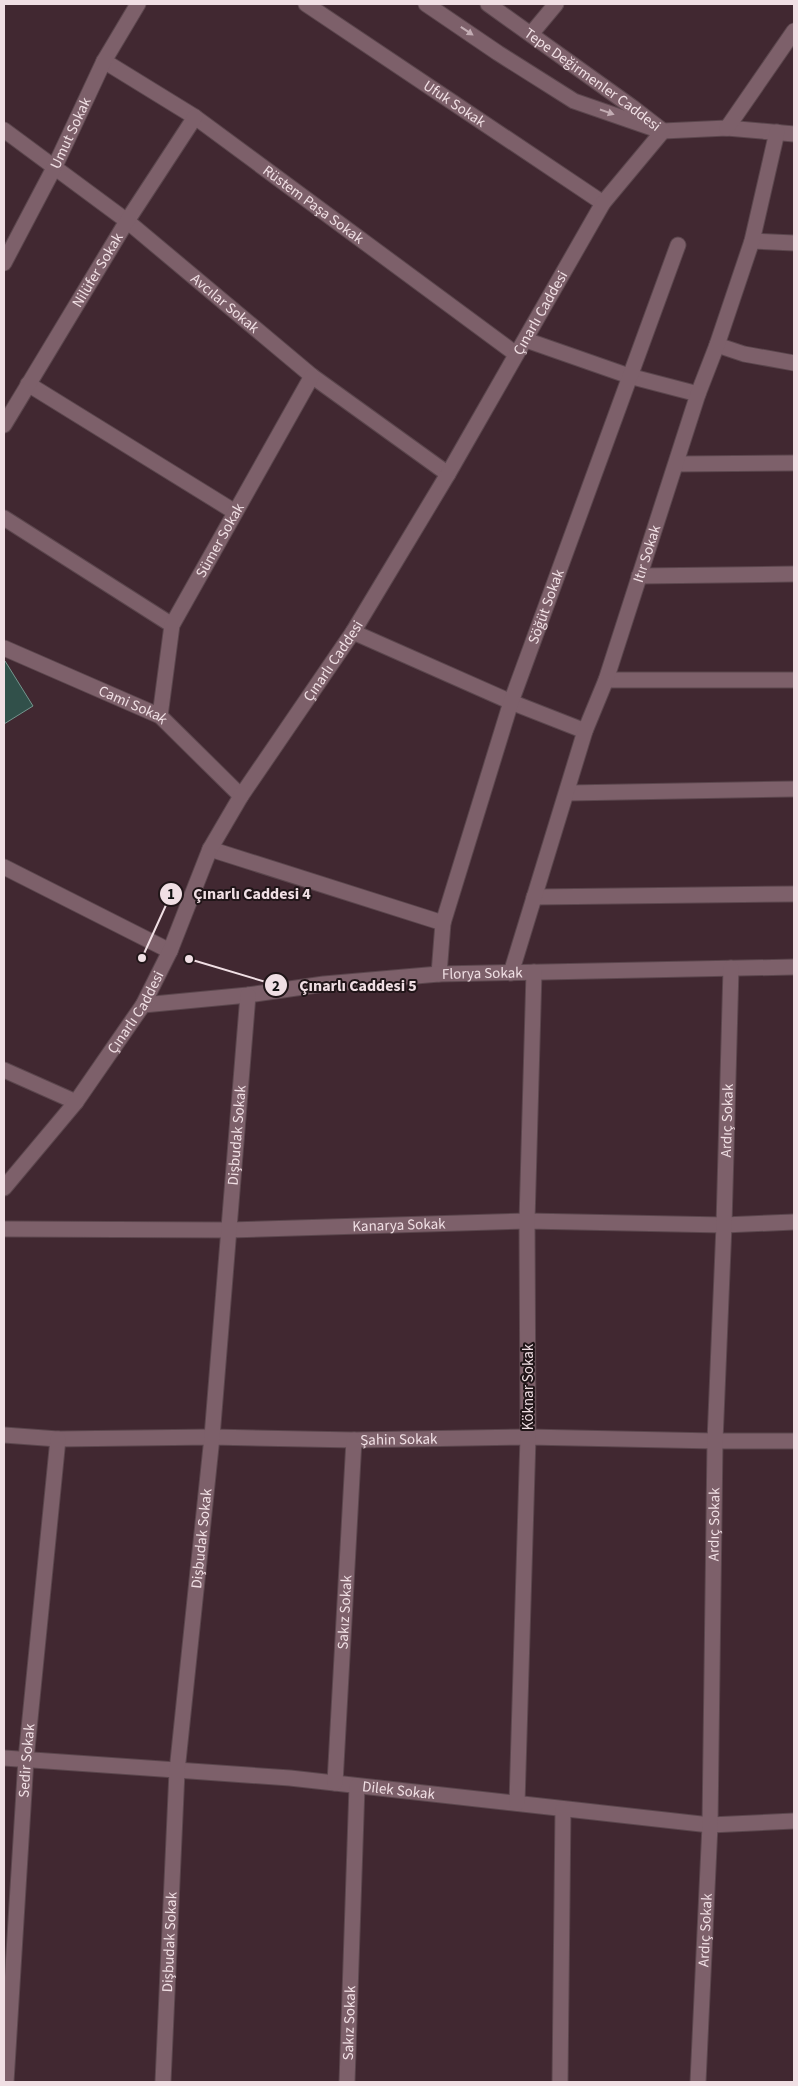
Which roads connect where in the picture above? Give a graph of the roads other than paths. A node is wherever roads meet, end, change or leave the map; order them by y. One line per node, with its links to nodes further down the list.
1 (138, 4): 8 (street, Umut Sokak)
2 (306, 4): 16 (street, Ufuk Sokak)
3 (426, 4): 12 (street, one-way to 12)
4 (488, 4): 7 (street, Tepe Değirmenler Caddesi)
5 (556, 4): 7 (street)
6 (794, 31): 10 (street)
7 (531, 34): 12 (street, Tepe Değirmenler Caddesi)
8 (104, 62): 9 (street, Rüstem Paşa Sokak); 15 (street, Umut Sokak)
9 (195, 117): 17 (street, Nilüfer Sokak); 24 (street, Rüstem Paşa Sokak)
10 (726, 128): 12 (street, Tepe Değirmenler Caddesi); 13 (street, Tepe Değirmenler Caddesi)
11 (4, 130): 15 (street, Avcılar Sokak)
12 (662, 131): 16 (street, Çınarlı Caddesi)
13 (777, 132): 14 (street, Tepe Değirmenler Caddesi); 18 (street, Itır Sokak)
14 (794, 134)
15 (55, 166): 17 (street, Avcılar Sokak); 21 (street, Umut Sokak)
16 (603, 203): 22 (street, Çınarlı Caddesi)
17 (127, 221): 26 (street, Avcılar Sokak); 28 (street, Nilüfer Sokak)
18 (752, 241): 19 (street); 23 (street, Itır Sokak)
19 (794, 243)
20 (678, 246): 27 (street, Söğüt Sokak)
21 (4, 263)
22 (526, 340): 24 (street, Çınarlı Caddesi); 27 (street)
23 (717, 345): 25 (street); 29 (street, Itır Sokak)
24 (516, 354): 33 (street, Çınarlı Caddesi)
25 (794, 363)
26 (312, 376): 33 (street, Avcılar Sokak); 34 (street, Sümer Sokak)
27 (629, 376): 29 (street); 43 (street, Söğüt Sokak)
28 (28, 384): 30 (street, Nilüfer Sokak); 34 (street)
29 (698, 394): 32 (street, Itır Sokak)
30 (4, 425)
31 (794, 463): 32 (street)
32 (677, 464): 37 (street, Itır Sokak)
33 (448, 474): 39 (street, Çınarlı Caddesi)
34 (236, 512): 38 (street, Sümer Sokak)
35 (4, 518): 38 (street)
36 (794, 574): 37 (street)
37 (639, 576): 41 (street, Itır Sokak)
38 (172, 625): 44 (street, Sümer Sokak)
39 (352, 632): 43 (street); 48 (street, Çınarlı Caddesi)
40 (4, 648): 44 (street, Cami Sokak)
41 (606, 680): 42 (street); 45 (street, Itır Sokak)
42 (794, 680)
43 (511, 702): 45 (street); 53 (street, Söğüt Sokak)
44 (160, 716): 48 (street, Cami Sokak)
45 (585, 731): 47 (street, Itır Sokak)
46 (794, 789): 47 (street)
47 (568, 793): 52 (street, Itır Sokak)
48 (240, 796): 49 (street, Çınarlı Caddesi)
49 (210, 849): 53 (street); 54 (street, Çınarlı Caddesi)
50 (4, 868): 54 (street)
51 (794, 894): 52 (street)
52 (534, 897): 58 (street, Itır Sokak)
53 (443, 923): 59 (street, Söğüt Sokak)
54 (170, 951): 61 (street, Çınarlı Caddesi)
55 (794, 967): 56 (street, Florya Sokak)
56 (731, 968): 57 (street, Florya Sokak); 67 (street, Ardıç Sokak)
57 (534, 972): 58 (street, Florya Sokak); 65 (street, Köknar Sokak)
58 (510, 973): 59 (street, Florya Sokak)
59 (439, 974): 60 (street, Florya Sokak)
60 (248, 995): 61 (street, Florya Sokak); 69 (street, Dişbudak Sokak)
61 (143, 1005): 63 (street, Çınarlı Caddesi)
62 (4, 1070): 63 (street)
63 (76, 1102): 64 (street, Çınarlı Caddesi)
64 (4, 1188)
65 (527, 1222): 67 (street, Kanarya Sokak); 69 (street, Kanarya Sokak); 72 (street, Köknar Sokak)
66 (794, 1222): 67 (street, Kanarya Sokak)
67 (724, 1225): 75 (street, Ardıç Sokak)
68 (4, 1229): 69 (street, Kanarya Sokak)
69 (229, 1230): 71 (street, Dişbudak Sokak)
70 (4, 1435): 73 (street, Şahin Sokak)
71 (212, 1437): 73 (street, Şahin Sokak); 74 (street, Şahin Sokak); 79 (street, Dişbudak Sokak)
72 (528, 1437): 74 (street, Şahin Sokak); 75 (street, Şahin Sokak); 82 (street, Köknar Sokak)
73 (58, 1439): 78 (street, Sedir Sokak)
74 (354, 1440): 80 (street, Sakız Sokak)
75 (715, 1441): 76 (street, Şahin Sokak); 85 (street, Ardıç Sokak)
76 (794, 1441)
77 (4, 1758): 78 (street, Dilek Sokak)
78 (26, 1759): 79 (street, Dilek Sokak); 86 (street, Sedir Sokak)
79 (177, 1771): 80 (street, Dilek Sokak); 87 (street, Dişbudak Sokak)
80 (335, 1783): 81 (street, Dilek Sokak)
81 (357, 1786): 82 (street, Dilek Sokak); 88 (street, Sakız Sokak)
82 (518, 1802): 83 (street, Dilek Sokak)
83 (563, 1809): 85 (street, Dilek Sokak); 89 (street)
84 (794, 1821): 85 (street, Dilek Sokak)
85 (710, 1825): 90 (street, Ardıç Sokak)
86 (6, 2082)
87 (163, 2082)
88 (347, 2082)
89 (560, 2082)
90 (698, 2082)

